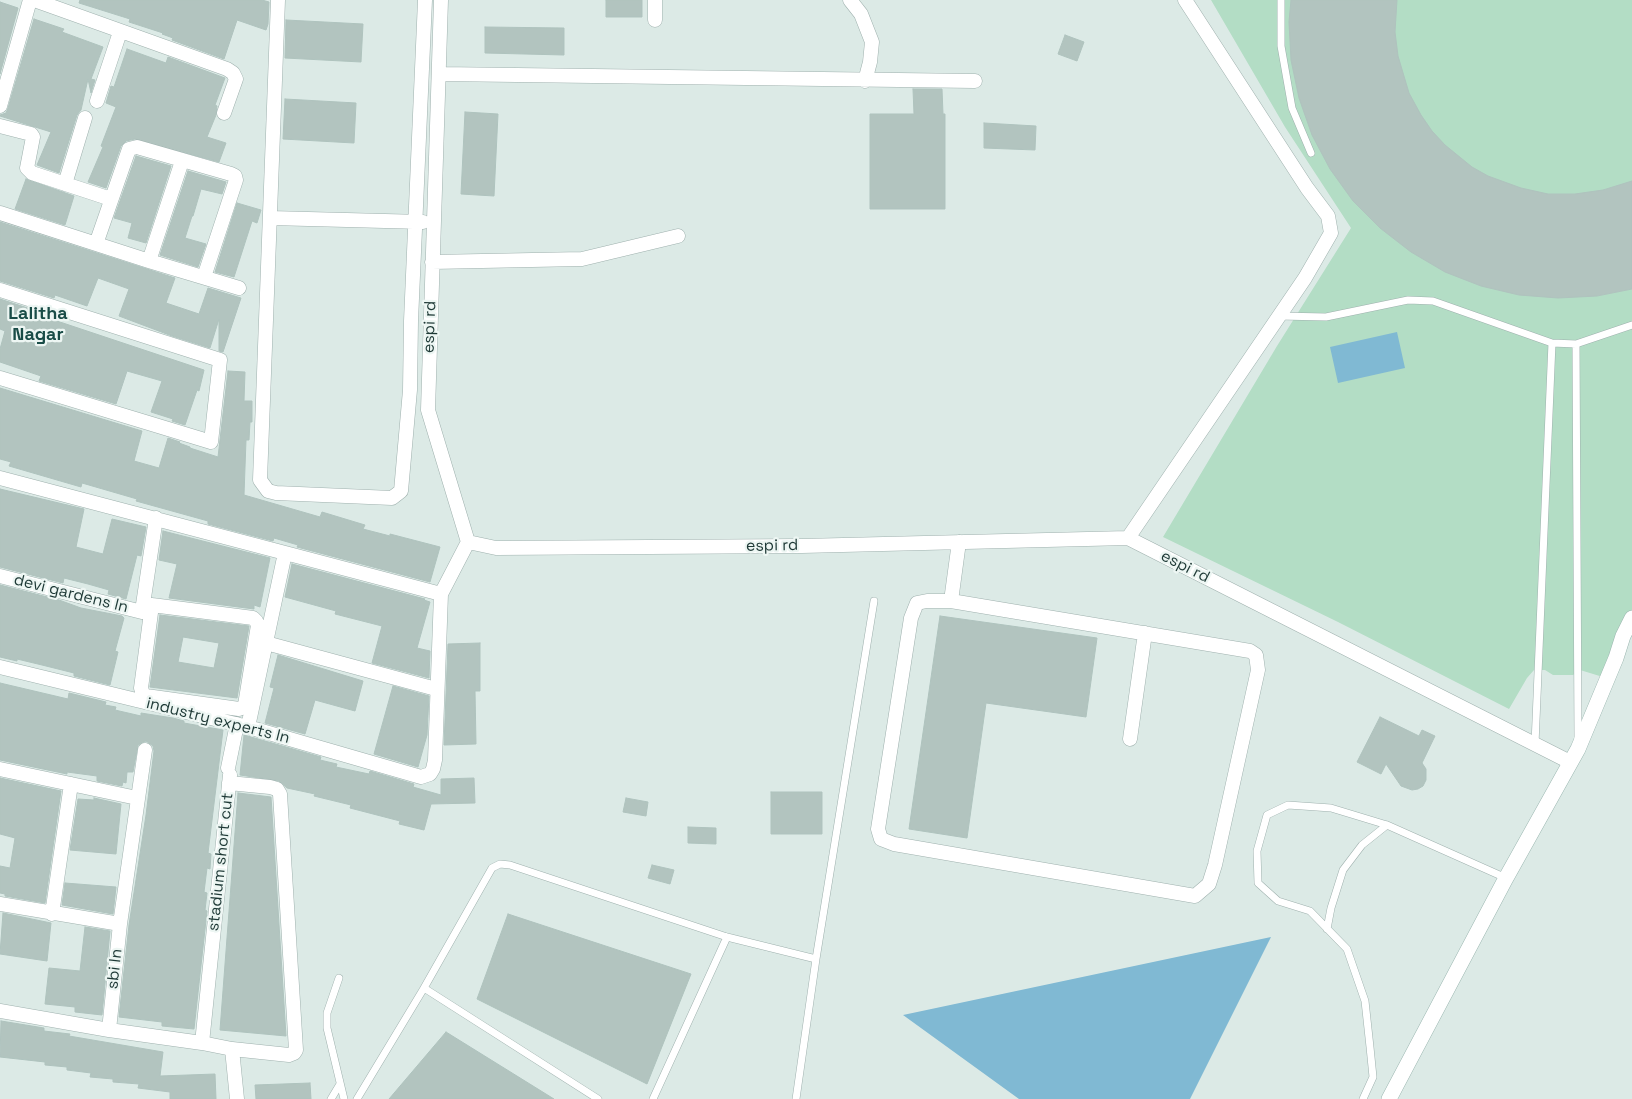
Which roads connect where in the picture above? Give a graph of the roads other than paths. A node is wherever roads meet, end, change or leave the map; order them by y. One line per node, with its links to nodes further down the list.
1 (32, 0): 10 (street); 17 (street)
2 (278, 0): 28 (street)
3 (425, 0): 14 (street)
4 (441, 0): 11 (street, espi rd)
5 (655, 0): 9 (street)
6 (850, 0): 12 (street)
7 (1185, 0): 38 (street)
8 (1281, 0): 23 (lane)
9 (655, 20)
10 (120, 32): 16 (street); 18 (street)
11 (440, 74): 12 (street); 15 (street, espi rd)
12 (865, 81): 13 (street)
13 (975, 81)
14 (420, 97): 15 (street); 20 (street)
15 (439, 97): 21 (street, espi rd)
16 (97, 101)
17 (0, 106)
18 (224, 113)
19 (85, 118): 25 (street)
20 (420, 120): 21 (street); 29 (street)
21 (438, 120): 30 (street, espi rd)
22 (0, 126): 25 (street)
23 (1311, 152)
24 (182, 161): 26 (street); 33 (street); 35 (street)
25 (64, 184): 26 (street)
26 (110, 199): 32 (street)
27 (0, 213): 32 (street)
28 (270, 218): 29 (street); 45 (street)
29 (415, 222): 30 (street); 39 (street)
30 (434, 222): 34 (street, espi rd)
31 (678, 236): 34 (street)
32 (96, 244): 33 (street)
33 (149, 262): 35 (street)
34 (432, 262): 40 (street, espi rd)
35 (204, 277): 36 (street)
36 (239, 288)
37 (0, 290): 44 (street)
38 (1279, 316): 42 (lane); 49 (street)
39 (411, 321): 40 (street); 45 (street)
40 (429, 321): 46 (street, espi rd)
41 (1632, 325): 43 (lane)
42 (1552, 343): 43 (lane); 69 (lane)
43 (1576, 344): 70 (lane)
44 (0, 378)
45 (410, 390): 46 (street)
46 (428, 391): 50 (street, espi rd)
47 (0, 478): 48 (street)
48 (156, 518): 52 (street); 57 (street)
49 (1128, 538): 51 (street, espi rd); 69 (street, espi rd)
50 (468, 542): 51 (street, espi rd); 54 (street)
51 (959, 542): 56 (street)
52 (285, 553): 54 (street); 59 (street)
53 (0, 576): 57 (street, devi gardens ln)
54 (441, 594): 65 (street)
55 (874, 601): 84 (lane)
56 (951, 601): 60 (street); 60 (street)
57 (146, 607): 59 (street, devi gardens ln); 59 (street); 66 (street)
58 (1632, 618): 63 (street)
59 (263, 622): 61 (street)
60 (1144, 633): 68 (street)
61 (266, 642): 65 (street); 67 (street)
62 (1632, 646): 63 (street)
63 (1616, 658): 70 (street)
64 (0, 667): 66 (street, industry experts ln)
65 (436, 689): 67 (street, industry experts ln)
66 (130, 698): 67 (street, industry experts ln)
67 (242, 726): 74 (street)
68 (1130, 739)
69 (1535, 744): 72 (street, espi rd)
70 (1578, 749): 72 (street)
71 (145, 750): 76 (street, sbi ln)
72 (1570, 762): 78 (street)
73 (0, 769): 75 (street)
74 (229, 775): 89 (street, stadium short cut); 90 (street, stadium short cut)
75 (71, 784): 76 (street); 80 (street)
76 (137, 798): 81 (street, sbi ln)
77 (1387, 825): 78 (lane); 82 (lane); 82 (lane)
78 (1506, 878): 100 (street)
79 (0, 904): 80 (street)
80 (52, 914): 81 (street)
81 (120, 924): 88 (street, sbi ln)
82 (1327, 929): 99 (lane)
83 (727, 937): 84 (lane); 86 (lane); 97 (lane)
84 (816, 960): 98 (lane)
85 (339, 978): 91 (lane)
86 (424, 988): 95 (lane); 96 (lane)
87 (0, 1011): 88 (street)
88 (109, 1030): 89 (street)
89 (202, 1043): 90 (street)
90 (232, 1050): 92 (street)
91 (340, 1084): 93 (lane); 94 (lane)
92 (237, 1099)
93 (331, 1099)
94 (344, 1099)
95 (357, 1099)
96 (598, 1099)
97 (654, 1099)
98 (796, 1099)
99 (1363, 1099)
100 (1389, 1099)

